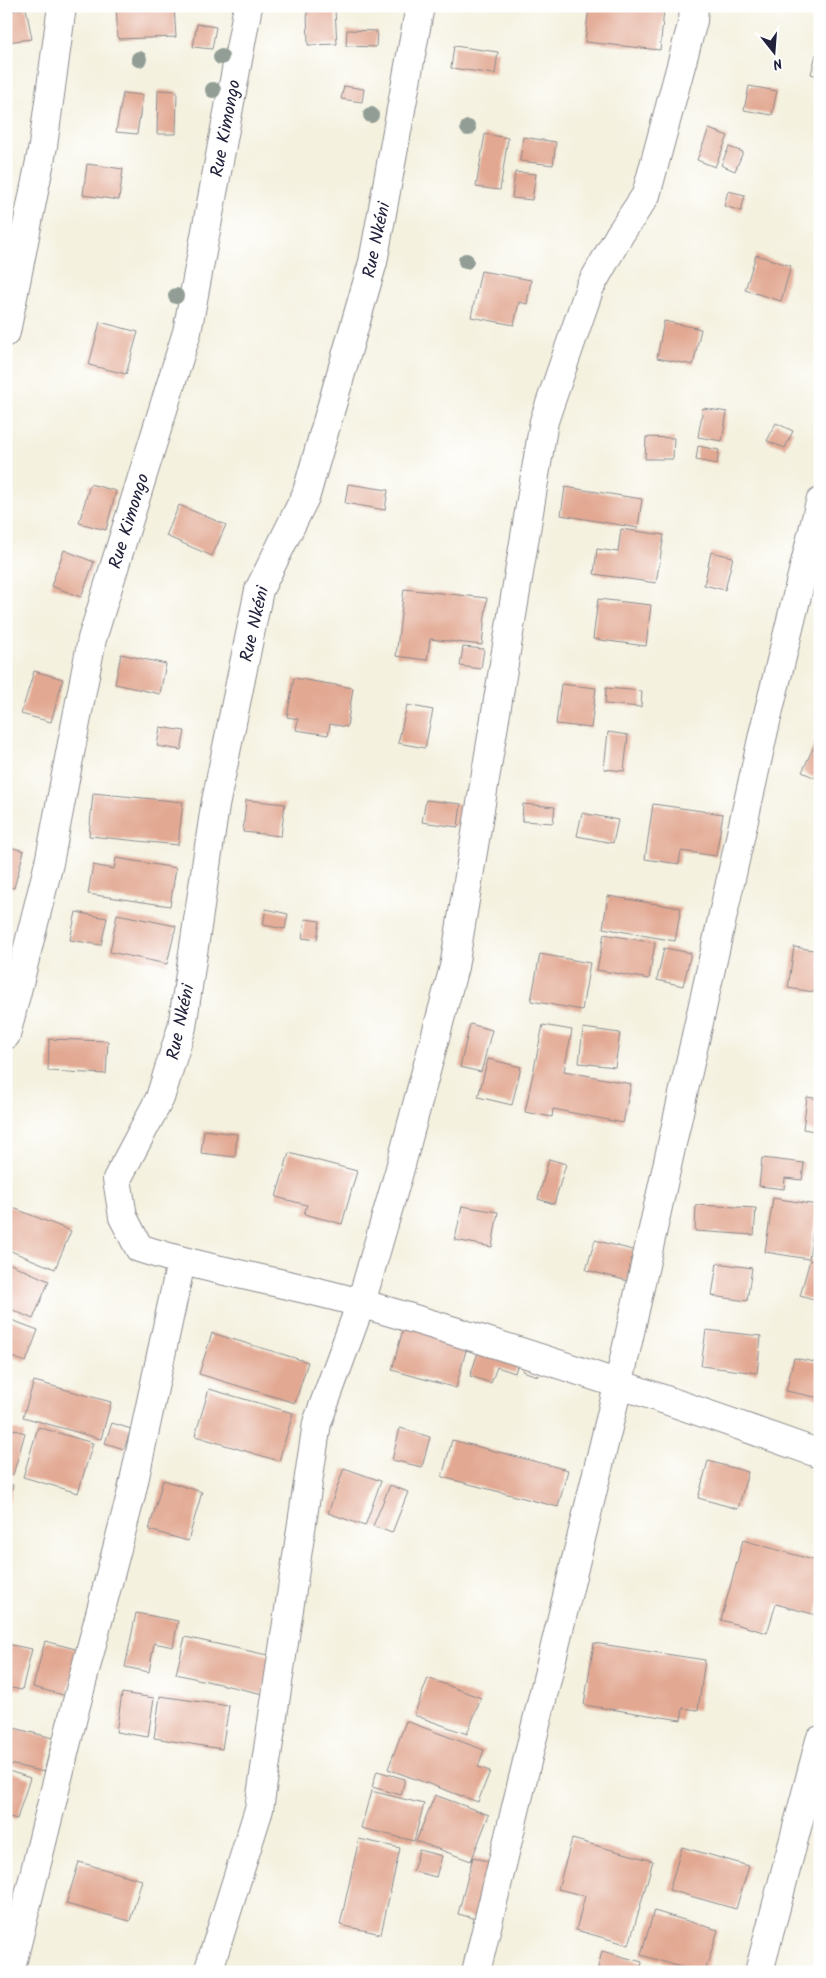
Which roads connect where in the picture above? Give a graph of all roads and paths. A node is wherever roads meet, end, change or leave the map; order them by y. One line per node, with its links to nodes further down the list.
1 (62, 6): 5 (street)
2 (248, 6): 7 (street, Rue Kimongo)
3 (420, 6): 8 (street, Rue Nkéni)
4 (694, 6): 9 (street)
5 (6, 332)
6 (820, 502): 10 (street)
7 (6, 1035)
8 (182, 1262): 9 (street); 13 (street)
9 (361, 1303): 10 (street); 14 (street)
10 (619, 1382): 11 (street); 15 (street)
11 (820, 1454)
12 (820, 1740): 16 (street)
13 (10, 1972)
14 (208, 1972)
15 (476, 1972)
16 (759, 1972)

